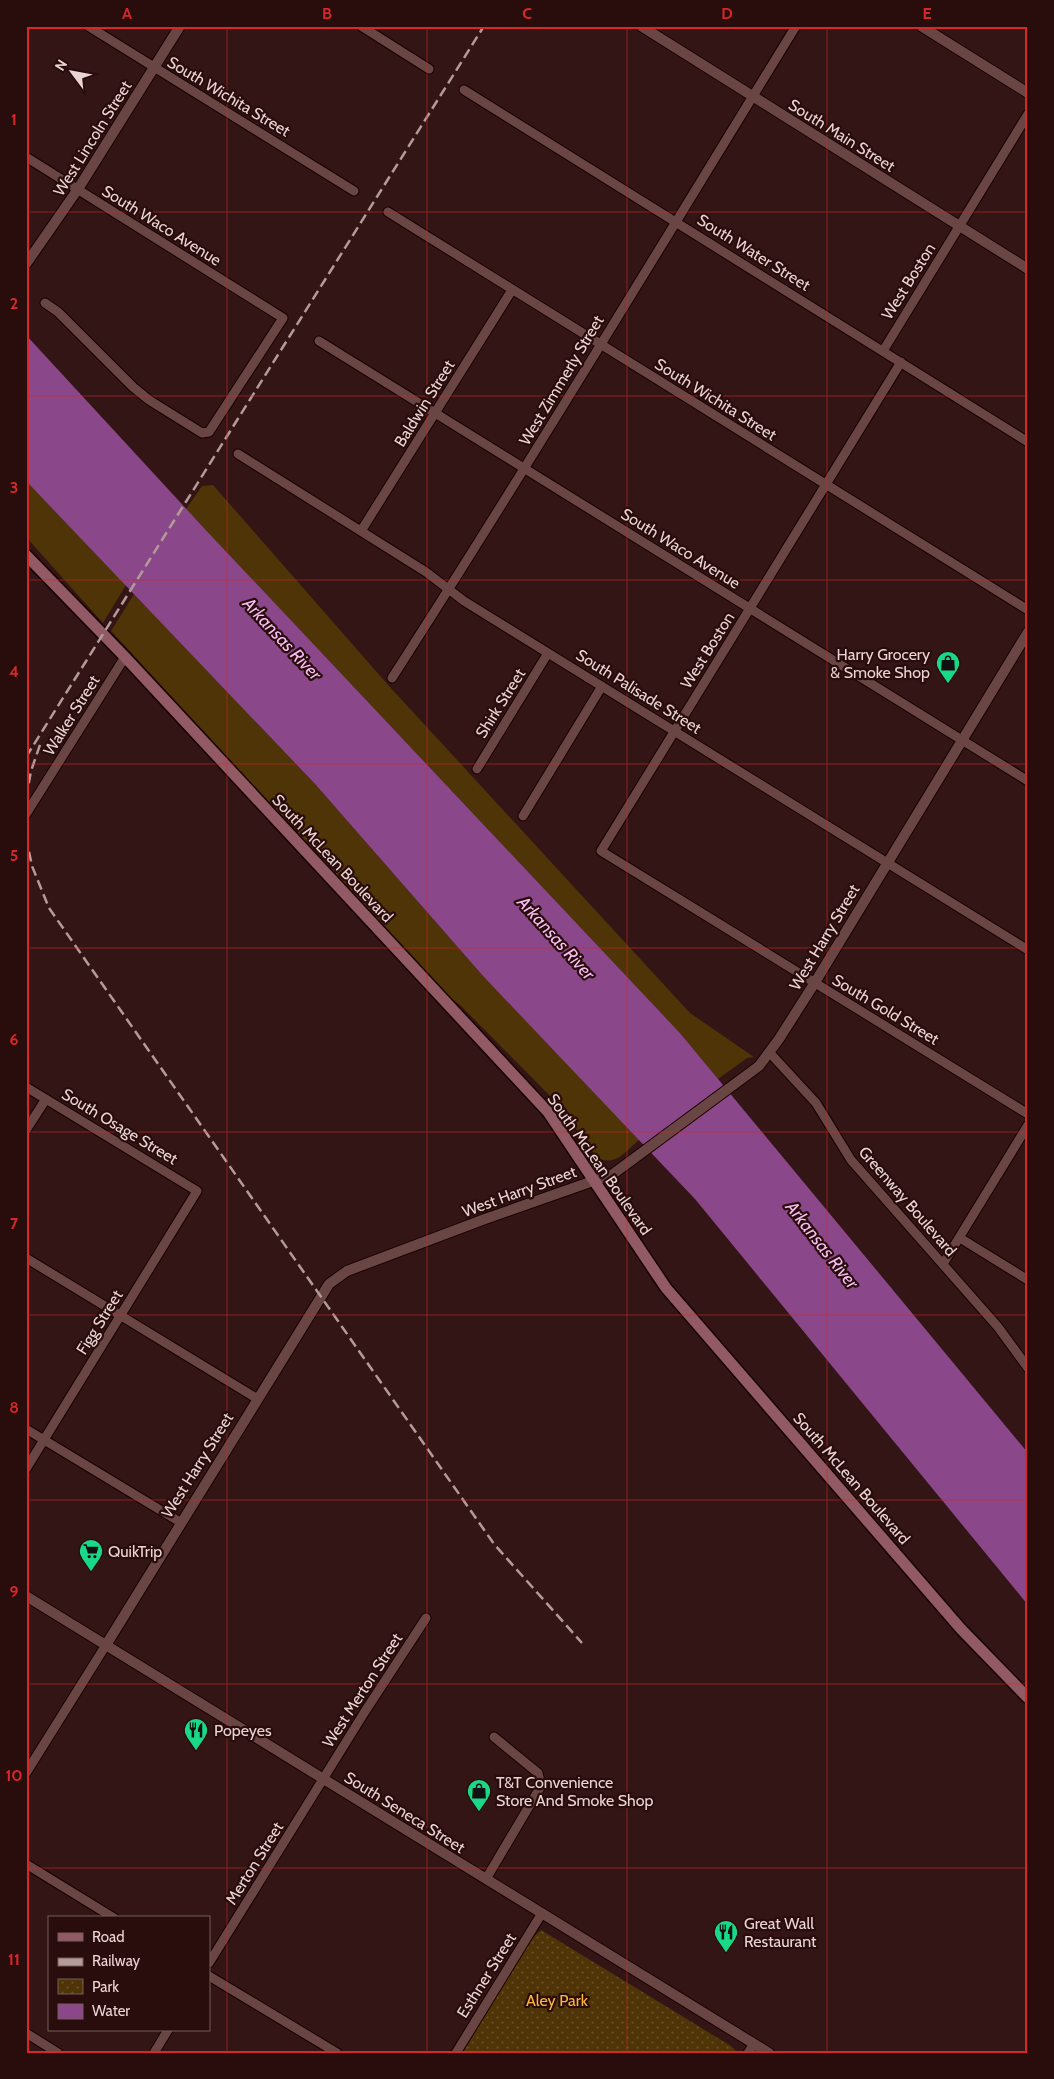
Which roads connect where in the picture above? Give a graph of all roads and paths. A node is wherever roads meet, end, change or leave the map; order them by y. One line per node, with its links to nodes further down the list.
1 (88, 26): 7 (street, South Wichita Street)
2 (180, 26): 7 (street, West Lincoln Street)
3 (361, 26): 8 (street)
4 (642, 26): 11 (street, South Main Street)
5 (796, 26): 11 (street, West Zimmerly Street)
6 (921, 26): 10 (street)
7 (154, 68): 14 (street, West Lincoln Street); 15 (street, South Wichita Street)
8 (429, 69)
9 (464, 90): 17 (street, South Water Street)
10 (1028, 93)
11 (752, 96): 17 (street, West Zimmerly Street); 18 (street, South Main Street)
12 (1028, 114): 18 (street, West Boston)
13 (26, 157): 14 (street, South Waco Avenue)
14 (78, 189): 19 (street, West Lincoln Street); 22 (street, South Waco Avenue)
15 (354, 191)
16 (388, 212): 21 (street, South Wichita Street)
17 (675, 220): 24 (street, West Zimmerly Street); 25 (street, South Water Street)
18 (959, 226): 20 (street, South Main Street); 25 (street, West Boston)
19 (26, 264)
20 (1028, 269)
21 (512, 290): 24 (street, South Wichita Street); 27 (street, Baldwin Street)
22 (45, 303)
23 (319, 341): 27 (street, South Waco Avenue)
24 (600, 345): 30 (street, West Zimmerly Street); 31 (street, South Wichita Street)
25 (883, 351): 26 (street, South Water Street)
26 (901, 362): 28 (street, South Water Street); 31 (street, West Boston)
27 (436, 414): 30 (street, South Waco Avenue); 32 (street, Baldwin Street)
28 (1028, 442)
29 (238, 454): 32 (street, South Palisade Street)
30 (525, 469): 34 (street, West Zimmerly Street); 35 (street, South Waco Avenue)
31 (826, 486): 35 (street, West Boston); 36 (street, South Wichita Street)
32 (360, 531): 34 (street, South Palisade Street)
33 (26, 555): 39 (main road, South McLean Boulevard)
34 (449, 589): 38 (street, South Palisade Street); 40 (street, West Zimmerly Street)
35 (751, 609): 42 (street, West Boston); 43 (street, South Waco Avenue)
36 (1028, 610)
37 (1028, 632): 43 (street, West Harry Street)
38 (548, 653): 41 (street, South Palisade Street); 44 (street, Shirk Street)
39 (125, 657): 46 (street, Walker Street); 58 (main road, South McLean Boulevard)
40 (392, 678)
41 (602, 686): 42 (street, South Palisade Street); 47 (street)
42 (675, 731): 48 (street, West Boston); 49 (street, South Palisade Street)
43 (962, 740): 45 (street, South Waco Avenue); 49 (street, West Harry Street)
44 (477, 769)
45 (1028, 781)
46 (26, 814)
47 (523, 816)
48 (601, 851): 51 (street, South Gold Street)
49 (887, 863): 50 (street, South Palisade Street); 51 (street, West Harry Street)
50 (1028, 950)
51 (814, 984): 52 (street, West Harry Street); 55 (street, South Gold Street)
52 (769, 1052): 58 (street, West Harry Street); 62 (street, Greenway Boulevard)
53 (26, 1087): 54 (street, South Osage Street)
54 (46, 1099): 57 (street); 59 (street, South Osage Street)
55 (1028, 1114)
56 (1028, 1125): 60 (street)
57 (26, 1130)
58 (596, 1180): 66 (street, West Harry Street); 74 (main road, South McLean Boulevard)
59 (197, 1191): 64 (street, Figg Street)
60 (960, 1238): 62 (street); 63 (street)
61 (26, 1258): 64 (street)
62 (943, 1264): 65 (street, Greenway Boulevard)
63 (1028, 1280)
64 (121, 1316): 66 (street); 68 (street, Figg Street)
65 (1028, 1368)
66 (256, 1398): 70 (street, West Harry Street)
67 (26, 1429): 68 (street)
68 (44, 1440): 69 (street, Figg Street); 70 (street)
69 (26, 1469)
70 (180, 1522): 73 (street, West Harry Street)
71 (26, 1596): 73 (street, South Seneca Street)
72 (426, 1618): 77 (street, West Merton Street)
73 (106, 1644): 76 (street, West Harry Street); 77 (street, South Seneca Street)
74 (1028, 1698)
75 (494, 1737): 79 (street)
76 (26, 1773)
77 (324, 1779): 79 (street, South Seneca Street); 82 (street, Merton Street)
78 (26, 1864): 81 (street)
79 (486, 1879): 80 (street, South Seneca Street)
80 (542, 1913): 86 (street, South Seneca Street); 90 (street, Esthner Street)
81 (111, 1916)
82 (210, 1961)
83 (210, 1977): 89 (street)
84 (167, 2032): 88 (street)
85 (26, 2033): 87 (street)
86 (751, 2048): 91 (street, South Seneca Street)
87 (58, 2053)
88 (154, 2053)
89 (337, 2053)
90 (456, 2053)
91 (769, 2053)

